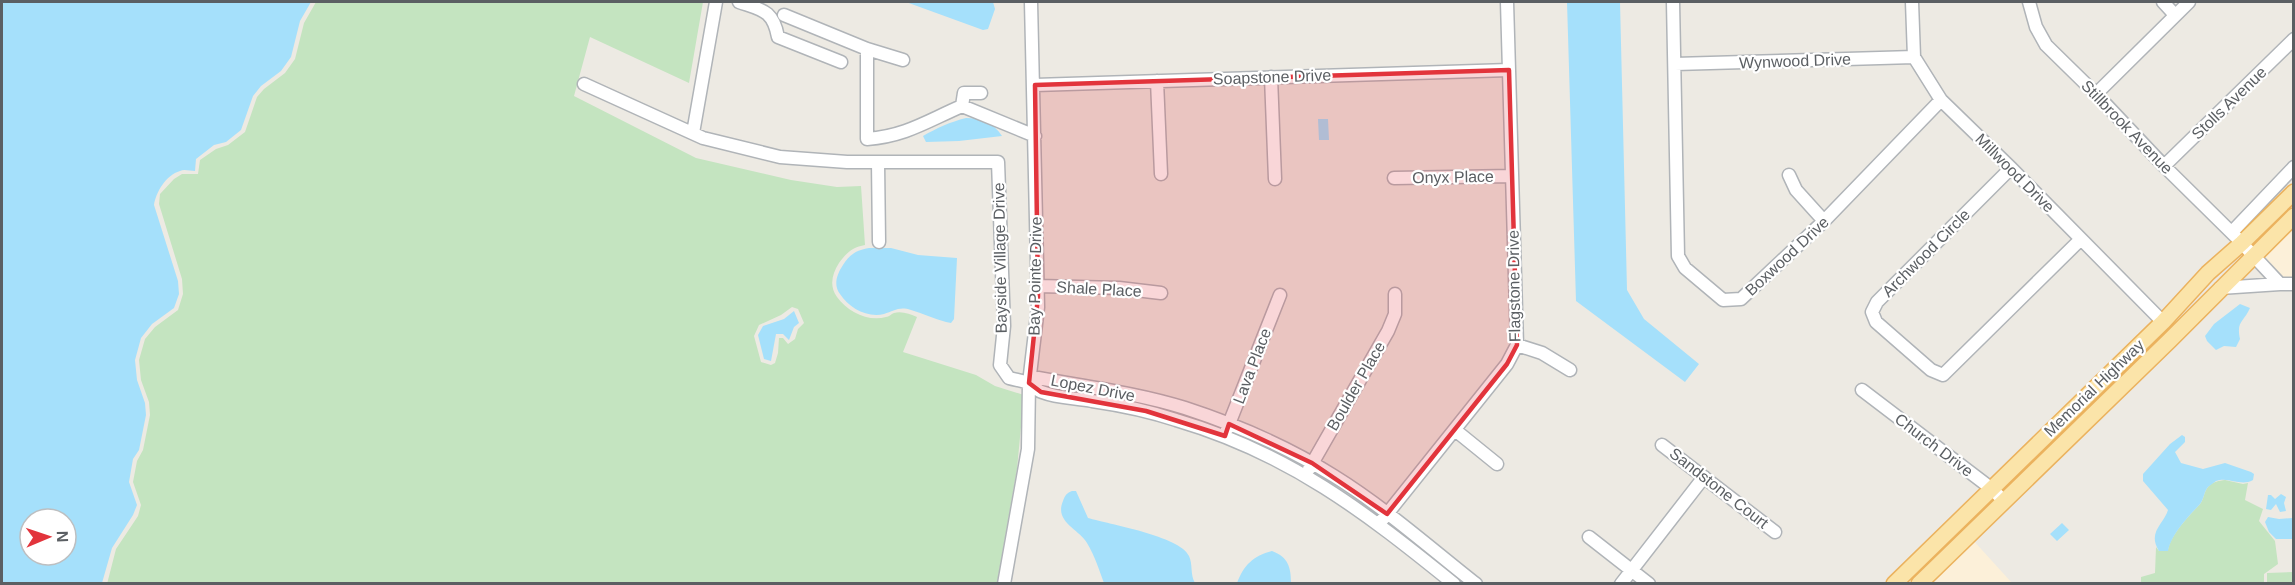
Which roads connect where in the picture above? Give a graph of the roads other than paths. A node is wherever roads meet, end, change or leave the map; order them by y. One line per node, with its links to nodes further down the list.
1 (716, 2): 27 (street)
2 (739, 2): 16 (street)
3 (1031, 2): 22 (street, Bay Pointe Drive)
4 (1506, 2): 18 (street, Flagstone Drive)
5 (1673, 2): 17 (street, Boxwood Drive)
6 (1912, 2): 14 (street)
7 (2029, 2): 24 (street, Stillbrook Avenue)
8 (2163, 2): 11 (street)
9 (2189, 2): 11 (street)
10 (784, 15): 13 (street)
11 (2175, 15): 24 (street)
12 (2294, 39): 30 (street, Stolls Avenue)
13 (867, 49): 15 (street); 26 (street)
14 (1914, 57): 17 (street, Wynwood Drive); 25 (street, Millwood Drive)
15 (903, 60)
16 (842, 62)
17 (1675, 64): 40 (street, Boxwood Drive)
18 (1509, 70): 19 (street, Soapstone Drive); 35 (street, Flagstone Drive)
19 (1271, 77): 20 (street, Soapstone Drive); 37 (street)
20 (1157, 81): 22 (street, Soapstone Drive); 33 (street)
21 (584, 84): 27 (street, Bayside Village Drive)
22 (1035, 85): 28 (street, Bay Pointe Drive)
23 (981, 93): 26 (street)
24 (2096, 93): 30 (street, Stillbrook Avenue)
25 (1941, 100): 32 (street, Millwood Drive); 40 (street, Boxwood Drive)
26 (962, 106): 28 (street)
27 (693, 133): 29 (street, Bayside Village Drive)
28 (1035, 136): 47 (street, Bay Pointe Drive)
29 (878, 162): 43 (street); 56 (street, Bayside Village Drive)
30 (2164, 166): 41 (street, Stillbrook Avenue)
31 (2294, 167): 41 (street)
32 (2011, 168): 42 (street, Millwood Drive); 42 (street, Archwood Circle)
33 (1161, 174)
34 (1789, 175): 40 (street)
35 (1512, 176): 36 (street, Onyx Place); 54 (street, Flagstone Drive)
36 (1394, 178)
37 (1275, 179)
38 (2294, 192): 41 (main road, Memorial Highway)
39 (2294, 216): 44 (main road, Memorial Highway)
40 (1824, 221)
41 (2237, 237): 44 (street, Stillbrook Avenue); 52 (main road, Memorial Highway)
42 (2081, 239): 52 (street, Millwood Drive)
43 (879, 242)
44 (2254, 255): 45 (street, Stillbrook Avenue); 48 (main road, Memorial Highway)
45 (2280, 284): 46 (street); 48 (street)
46 (2294, 284)
47 (1038, 286): 49 (street, Shale Place); 56 (street, Bay Pointe Drive)
48 (2220, 288): 53 (main road, Memorial Highway)
49 (1161, 293)
50 (1395, 294): 61 (street, Boulder Place)
51 (1280, 295): 58 (street, Lava Place)
52 (2163, 322): 53 (main road); 65 (main road, Memorial Highway)
53 (2170, 340): 66 (main road, Memorial Highway)
54 (1517, 345): 55 (street); 59 (street, Flagstone Drive)
55 (1570, 370)
56 (1029, 383): 58 (street, Lopez Drive); 71 (street, Bay Pointe Drive)
57 (1862, 390): 65 (street, Church Drive)
58 (1227, 430): 61 (street, Lopez Drive); 63 (street, Lopez Drive)
59 (1455, 430): 62 (street); 67 (street, Flagstone Drive)
60 (1662, 445): 64 (street, Sandstone Court)
61 (1312, 463): 63 (street, Boulder Place); 67 (street, Lopez Drive)
62 (1497, 464)
63 (1306, 475): 67 (street, Lopez Drive)
64 (1704, 477): 68 (street, Sandstone Court); 70 (street)
65 (1992, 489): 66 (street, Church Drive); 76 (main road, Memorial Highway)
66 (2004, 501): 77 (main road, Memorial Highway)
67 (1383, 519): 72 (street, Lopez Drive); 73 (street, Lopez Drive)
68 (1775, 532)
69 (1589, 537): 70 (street)
70 (1632, 570): 74 (street); 75 (street)
71 (1004, 584)
72 (1454, 584)
73 (1476, 584)
74 (1621, 584)
75 (1648, 584)
76 (1894, 584)
77 (1919, 584)

